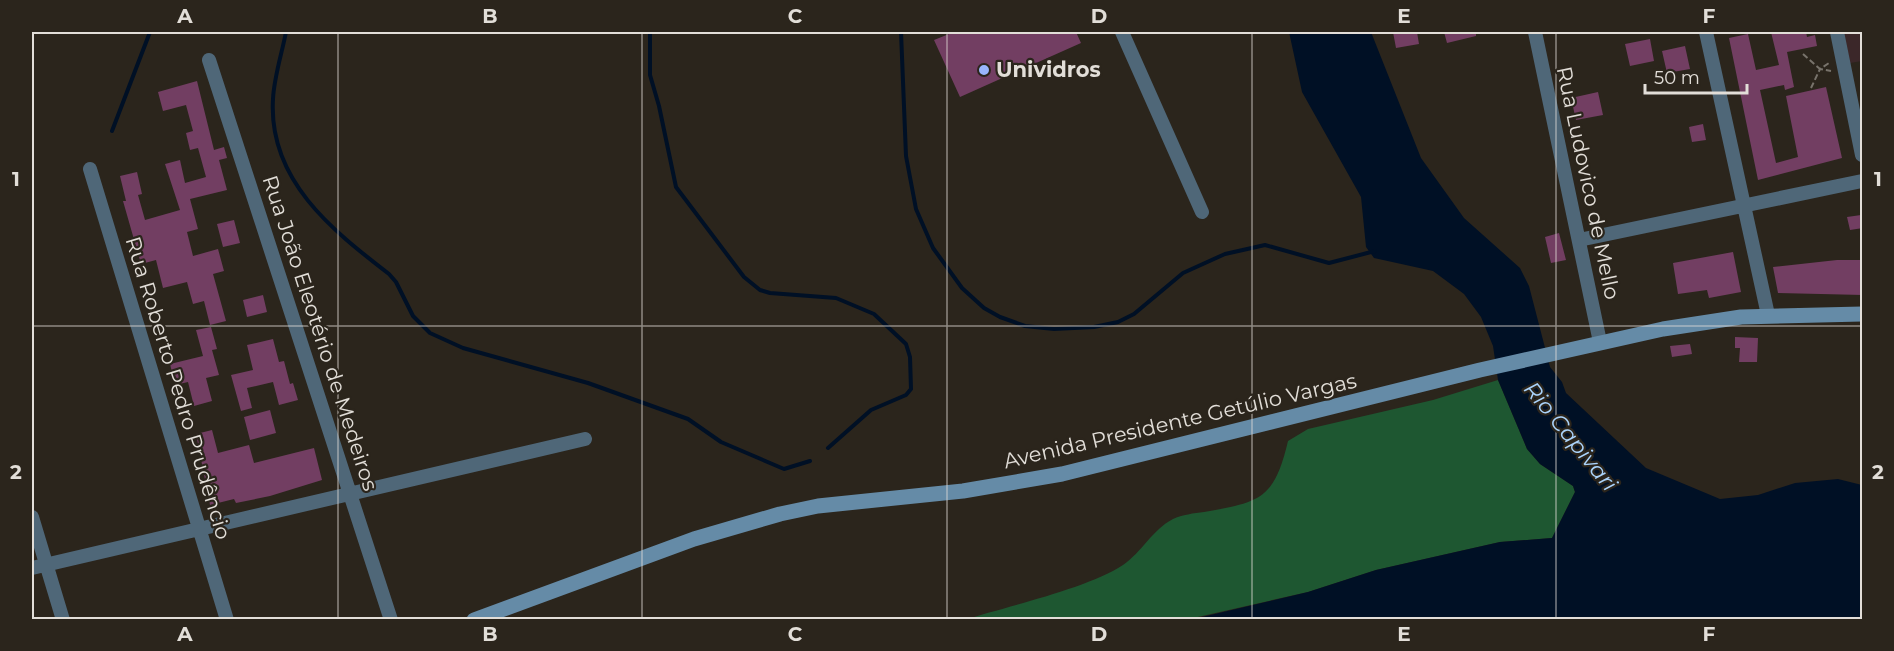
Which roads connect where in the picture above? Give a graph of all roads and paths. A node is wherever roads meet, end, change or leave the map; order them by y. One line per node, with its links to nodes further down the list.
1 (1122, 32): 14 (street)
2 (1535, 32): 15 (street, Rua Ludovico de Mello)
3 (1706, 32): 13 (street)
4 (1837, 32): 7 (street)
5 (1803, 54): 8 (path)
6 (209, 60): 20 (street, Rua João Eleotério de Medeiros)
7 (1844, 64): 8 (path); 8 (path); 10 (street)
8 (1820, 69): 9 (path)
9 (1811, 88)
10 (1863, 155)
11 (90, 169): 22 (street, Rua Roberto Pedro Prudêncio)
12 (1863, 181): 13 (street)
13 (1744, 205): 15 (street); 17 (street)
14 (1202, 212)
15 (1579, 240): 18 (street, Rua Ludovico de Mello)
16 (1863, 314): 17 (main road, Avenida Presidente Getúlio Vargas)
17 (1768, 315): 18 (main road, Avenida Presidente Getúlio Vargas)
18 (1600, 342): 28 (main road, Avenida Presidente Getúlio Vargas)
19 (585, 439): 20 (street)
20 (351, 494): 22 (street); 27 (street, Rua João Eleotério de Medeiros)
21 (32, 517): 23 (street)
22 (199, 530): 23 (street); 26 (street, Rua Roberto Pedro Prudêncio)
23 (46, 565): 24 (street); 25 (street)
24 (32, 568)
25 (63, 620)
26 (227, 620)
27 (391, 620)
28 (474, 620)

